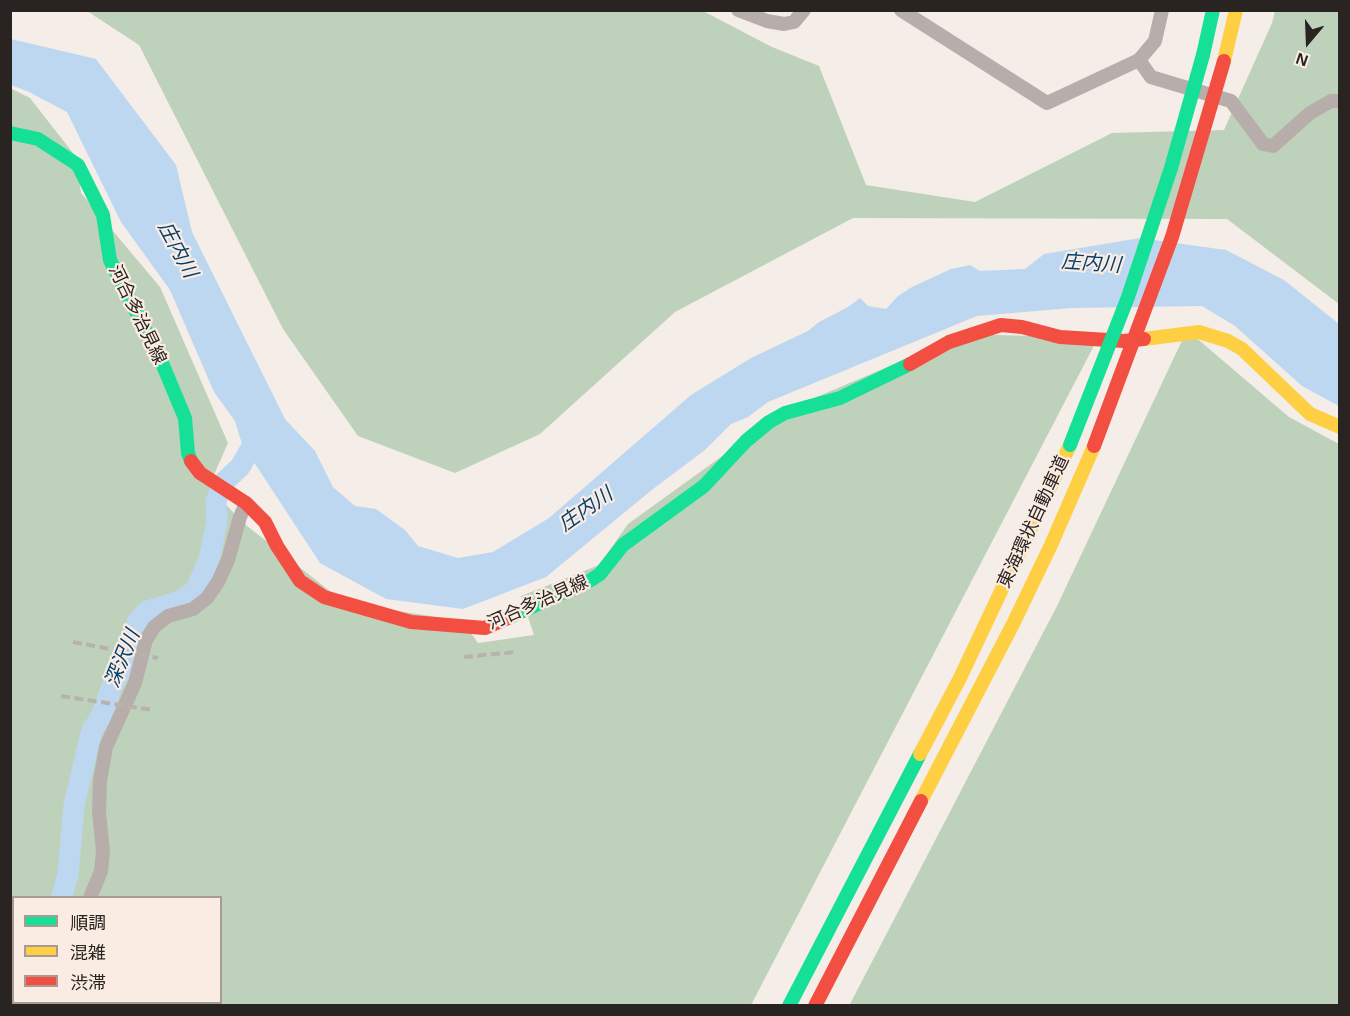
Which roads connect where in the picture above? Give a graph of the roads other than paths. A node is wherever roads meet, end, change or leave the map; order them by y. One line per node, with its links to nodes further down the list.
1 (738, 10): 2 (street)
2 (804, 10)
3 (901, 10): 7 (street)
4 (1162, 10): 7 (street)
5 (1213, 10): 13 (main road, 東海環状自動車道, bridge)
6 (1236, 10): 14 (main road, 東海環状自動車道, bridge)
7 (1139, 60): 8 (street)
8 (1340, 101)
9 (10, 133): 11 (main road, 河合多治見線)
10 (1340, 428): 11 (main road, 河合多治見線)
11 (242, 501): 12 (street)
12 (94, 893)
13 (789, 1005)
14 (815, 1005)

